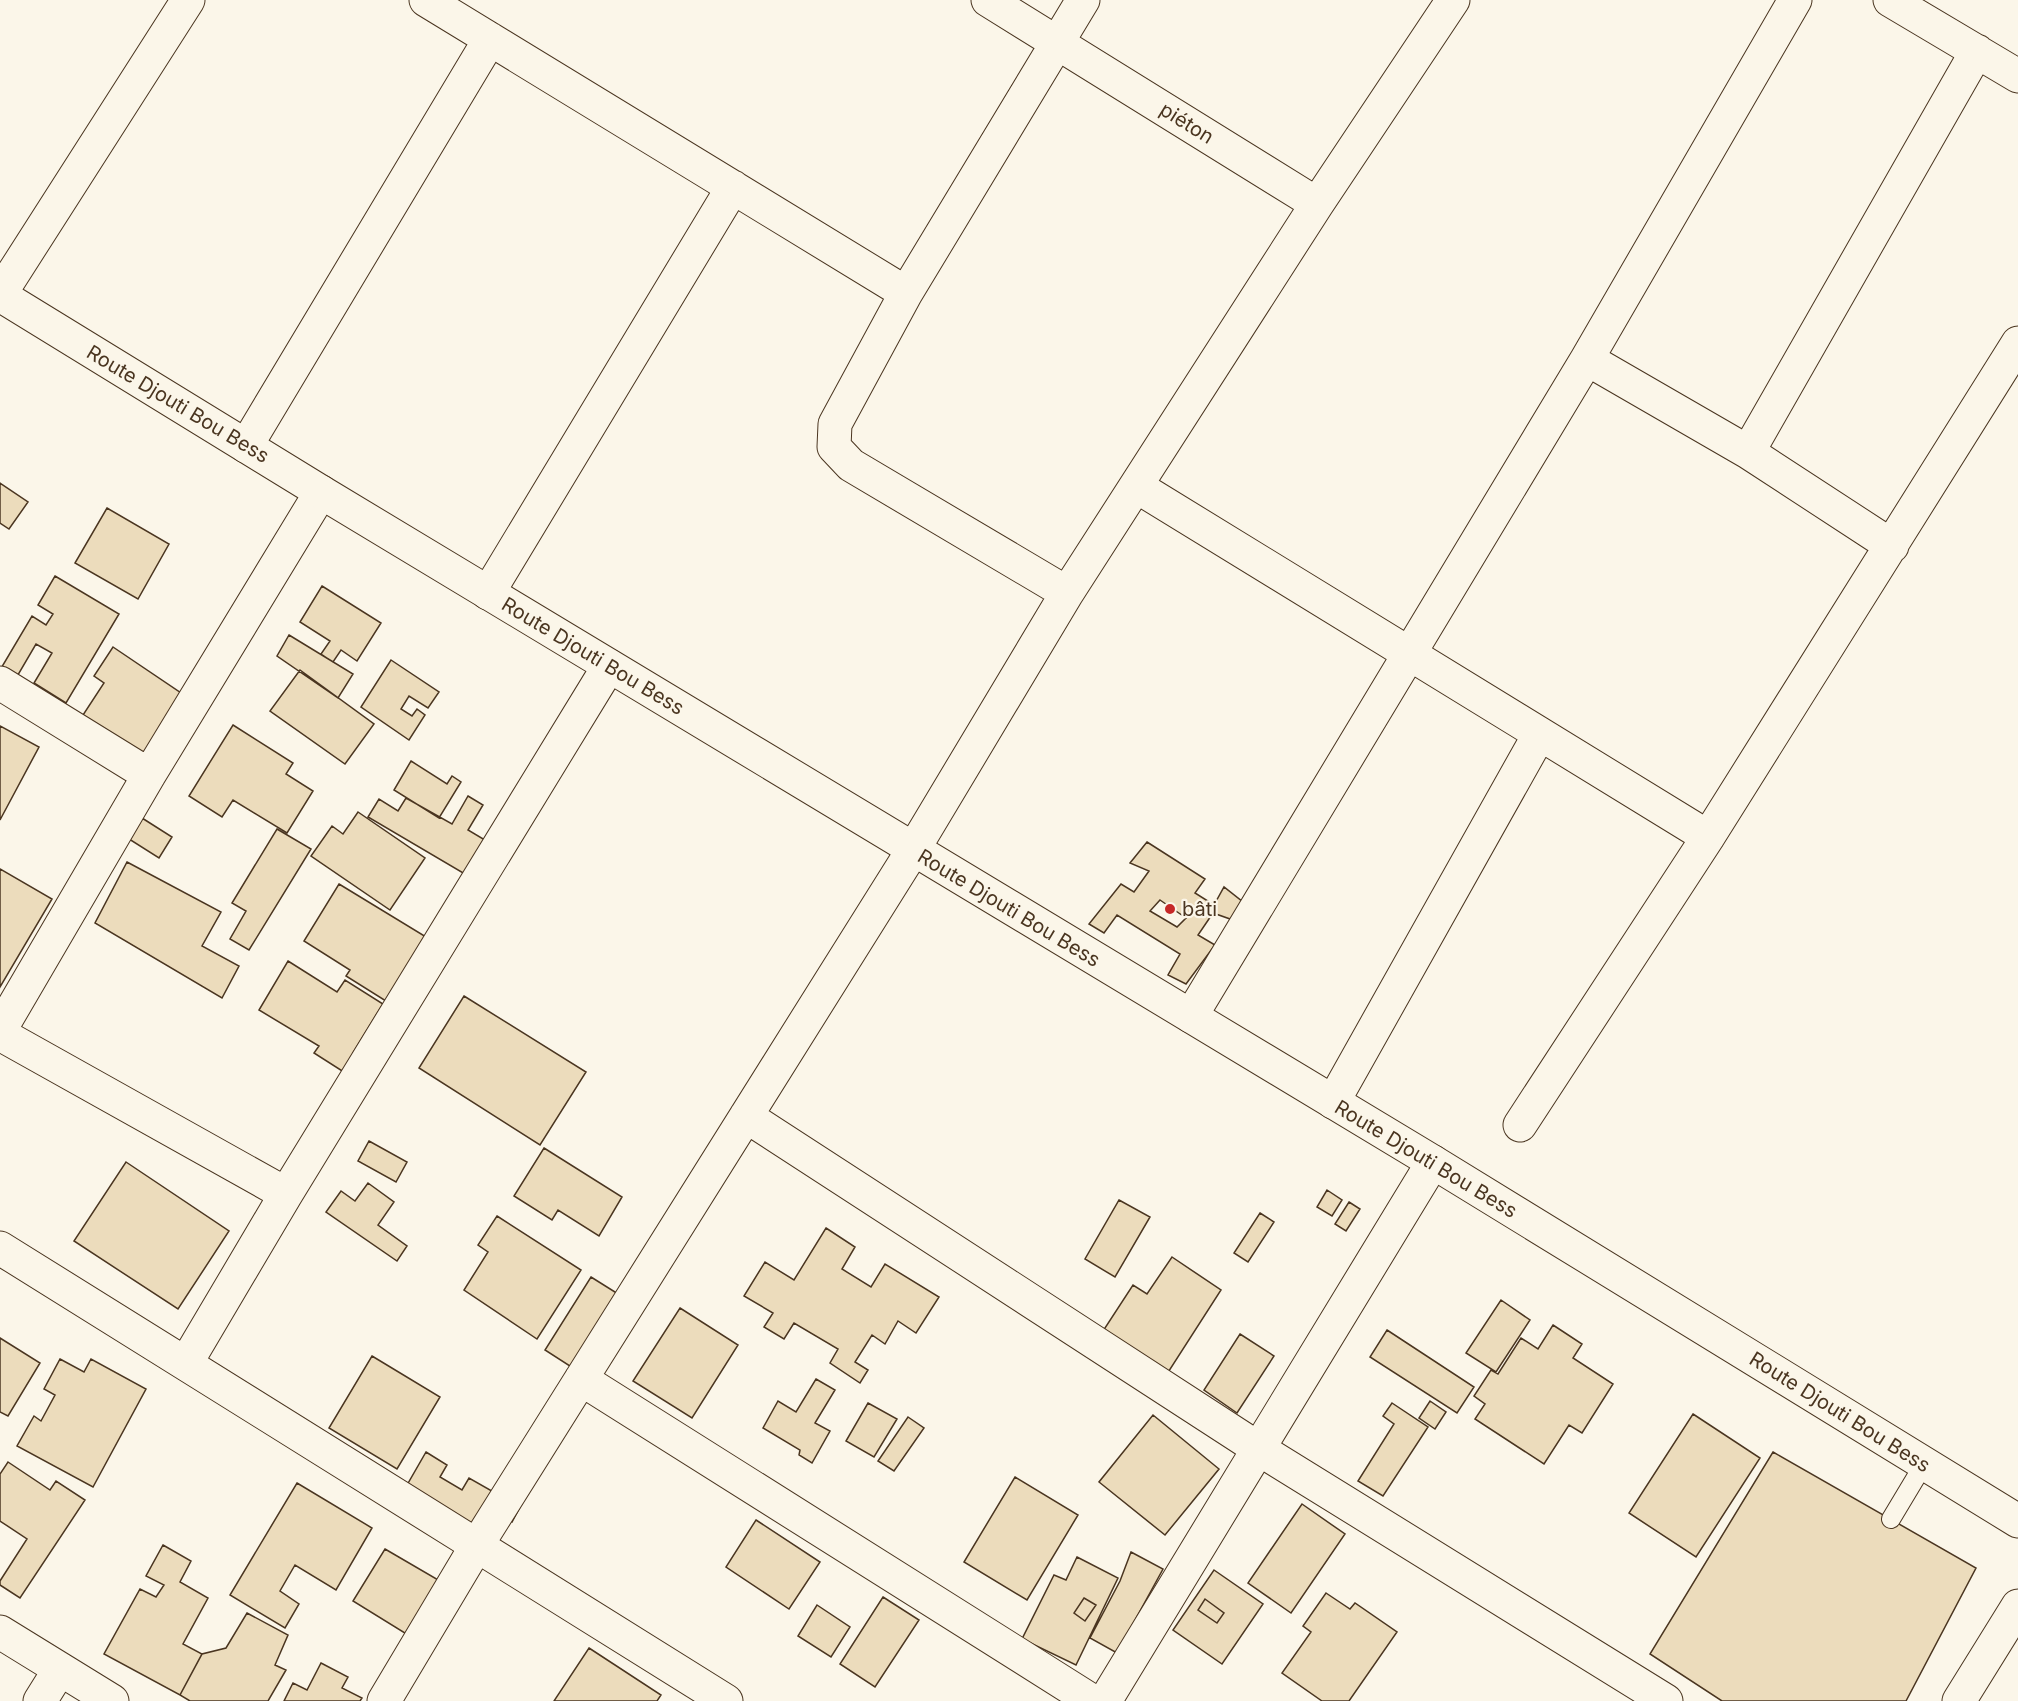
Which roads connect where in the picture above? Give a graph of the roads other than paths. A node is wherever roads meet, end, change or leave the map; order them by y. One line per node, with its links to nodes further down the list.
1 (188, 0): 15 (main road)
2 (426, 0): 8 (main road)
3 (988, 0): 9 (main road, piéton)
4 (1083, 0): 9 (main road)
5 (1453, 0): 13 (main road)
6 (1795, 0): 17 (main road)
7 (1890, 0): 10 (main road)
8 (490, 39): 12 (main road); 18 (main road)
9 (1057, 43): 13 (main road, piéton); 14 (main road)
10 (1977, 51): 11 (main road); 19 (main road)
11 (2018, 76)
12 (733, 188): 14 (main road); 23 (main road)
13 (1317, 204): 20 (main road)
14 (906, 293): 24 (main road)
15 (0, 295): 18 (main road, Route Djouti Bou Bess)
16 (2018, 343): 22 (main road)
17 (1587, 359): 19 (main road); 25 (main road)
18 (246, 446): 21 (main road, Route Djouti Bou Bess)
19 (1748, 452): 22 (main road)
20 (1136, 486): 24 (main road); 25 (main road)
21 (321, 492): 23 (main road, Route Djouti Bou Bess); 29 (main road)
22 (1892, 546): 30 (main road)
23 (488, 593): 26 (main road, Route Djouti Bou Bess)
24 (1067, 593): 31 (main road)
25 (1409, 655): 28 (main road); 32 (main road)
26 (609, 666): 31 (main road, Route Djouti Bou Bess); 38 (main road)
27 (0, 683): 29 (main road)
28 (1539, 735): 30 (main road); 34 (main road)
29 (149, 775): 33 (main road)
30 (1708, 837): 36 (main road)
31 (913, 850): 32 (main road, Route Djouti Bou Bess); 35 (main road)
32 (1191, 1016): 34 (main road, Route Djouti Bou Bess)
33 (0, 1032): 38 (main road)
34 (1333, 1102): 37 (main road, Route Djouti Bou Bess)
35 (746, 1116): 41 (main road); 42 (main road)
36 (1520, 1125)
37 (1433, 1162): 42 (main road); 43 (main road, Route Djouti Bou Bess)
38 (286, 1194): 40 (main road)
39 (0, 1248): 40 (main road)
40 (186, 1363): 46 (main road)
41 (581, 1379): 46 (main road); 54 (main road)
42 (1259, 1449): 55 (main road); 56 (main road)
43 (1924, 1464): 44 (lane); 45 (main road, Route Djouti Bou Bess)
44 (1891, 1519)
45 (2018, 1521)
46 (477, 1545): 52 (main road); 53 (main road)
47 (2018, 1606): 57 (main road)
48 (0, 1632): 49 (main road)
49 (60, 1669): 50 (main road); 51 (main road)
50 (40, 1701)
51 (112, 1701)
52 (384, 1701)
53 (726, 1701)
54 (1092, 1701)
55 (1106, 1701)
56 (1666, 1701)
57 (1959, 1701)

